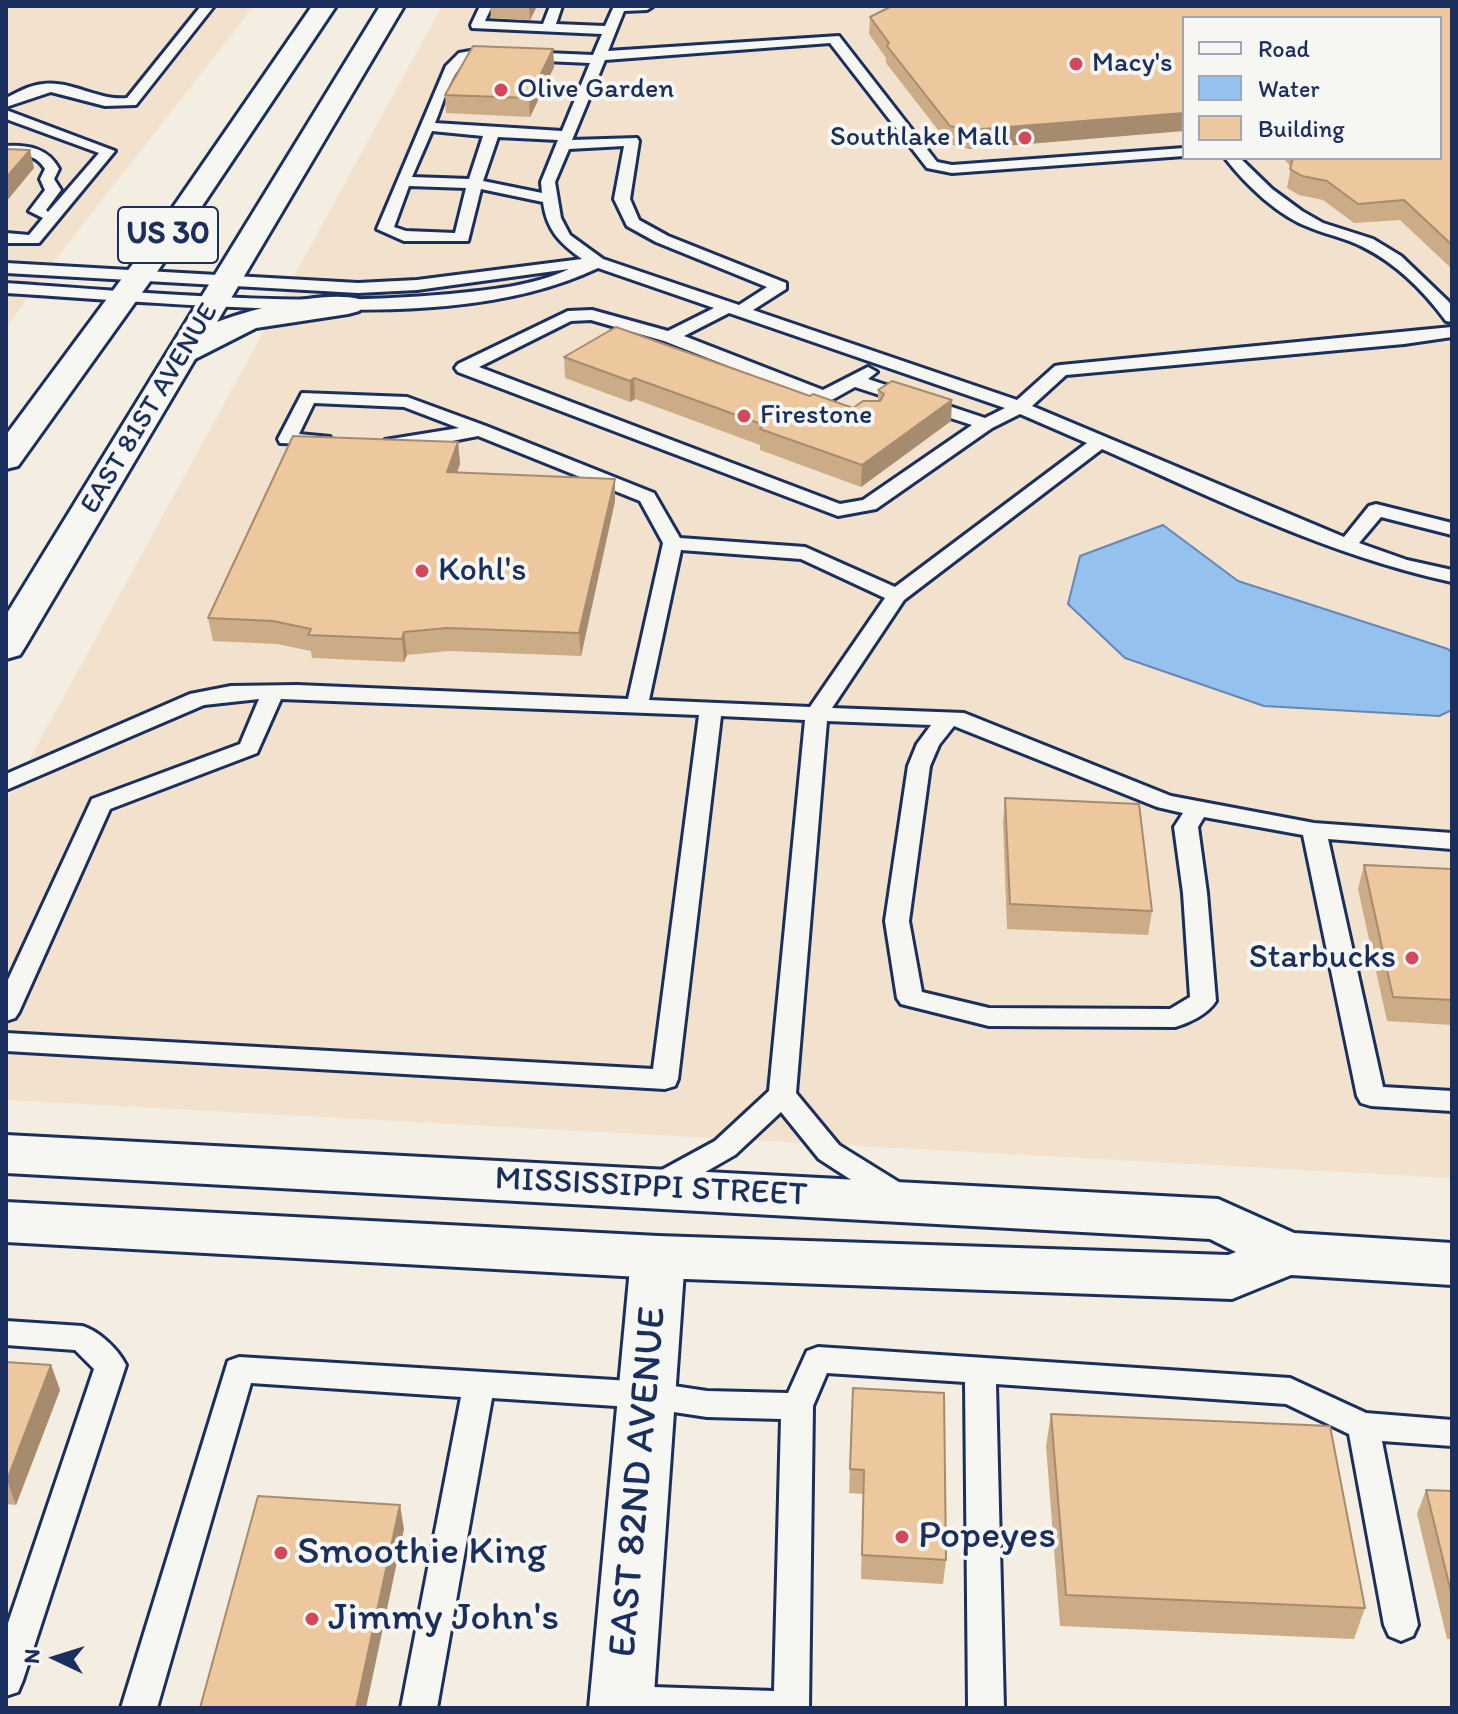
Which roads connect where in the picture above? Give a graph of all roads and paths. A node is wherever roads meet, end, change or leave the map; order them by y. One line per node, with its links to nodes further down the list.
1 (208, 6): 15 (lane)
2 (324, 6): 34 (main road, US 30)
3 (392, 6): 36 (main road, EAST 81ST AVENUE / US 30)
4 (486, 6): 9 (lane)
5 (556, 6): 9 (lane)
6 (647, 6): 7 (lane)
7 (620, 7): 10 (lane)
8 (817, 26): 12 (lane)
9 (548, 29): 10 (lane)
10 (610, 30): 14 (lane)
11 (684, 35): 13 (lane)
12 (834, 39): 13 (lane); 24 (lane)
13 (661, 51): 14 (lane)
14 (599, 57): 18 (lane); 21 (lane)
15 (6, 103)
16 (6, 114): 17 (lane)
17 (38, 126): 20 (lane); 30 (lane)
18 (428, 126): 19 (lane); 26 (lane)
19 (492, 132): 21 (lane); 27 (lane)
20 (6, 140)
21 (565, 140): 29 (lane); 38 (lane)
22 (6, 150): 23 (lane)
23 (33, 151): 28 (lane); 28 (lane)
24 (1182, 152)
25 (1234, 160): 39 (lane)
26 (403, 181): 27 (lane); 27 (lane)
27 (476, 184): 29 (lane)
28 (53, 190): 30 (lane)
29 (550, 199): 32 (lane)
30 (52, 218): 31 (lane)
31 (6, 238)
32 (597, 262): 36 (lane); 37 (lane); 38 (lane)
33 (6, 268): 34 (lane)
34 (130, 287): 35 (lane); 36 (lane); 36 (lane); 55 (main road, US 30)
35 (6, 288)
36 (220, 292): 37 (lane); 42 (main road, EAST 81ST AVENUE / US 30)
37 (348, 305): 42 (main road)
38 (736, 308): 41 (lane); 43 (lane)
39 (1452, 317)
40 (1452, 332): 47 (lane)
41 (670, 337): 45 (lane); 54 (lane)
42 (185, 353): 61 (main road, EAST 81ST AVENUE / US 30)
43 (882, 361): 44 (lane); 47 (lane)
44 (855, 381): 45 (lane); 48 (lane)
45 (824, 397): 46 (lane)
46 (848, 406)
47 (1020, 407): 48 (lane); 52 (lane)
48 (986, 424): 54 (lane)
49 (480, 430): 51 (lane); 53 (lane); 57 (lane)
50 (931, 436): 54 (lane)
51 (346, 442)
52 (1100, 442): 58 (lane); 60 (lane)
53 (376, 443)
54 (956, 444)
55 (6, 459)
56 (1452, 529): 58 (lane)
57 (673, 543): 60 (lane); 63 (lane)
58 (1347, 545): 59 (lane)
59 (1452, 576)
60 (897, 596): 65 (lane)
61 (6, 647)
62 (273, 692): 63 (lane); 67 (lane); 71 (lane)
63 (637, 706): 64 (lane)
64 (711, 709): 65 (lane); 72 (lane)
65 (817, 713): 66 (lane); 73 (lane)
66 (948, 719): 68 (lane); 68 (lane)
67 (6, 783)
68 (1198, 808): 69 (lane)
69 (1314, 830): 70 (lane); 74 (lane)
70 (1452, 841)
71 (6, 1012)
72 (6, 1042)
73 (782, 1095): 76 (lane); 77 (lane)
74 (1452, 1101)
75 (6, 1154): 76 (main road, MISSISSIPPI STREET)
76 (652, 1189): 77 (main road, MISSISSIPPI STREET)
77 (907, 1202): 79 (main road, MISSISSIPPI STREET)
78 (6, 1222): 80 (main road, MISSISSIPPI STREET)
79 (1287, 1254): 80 (main road, MISSISSIPPI STREET); 81 (main road, MISSISSIPPI STREET)
80 (658, 1257): 85 (main road, EAST 82ND AVENUE)
81 (1452, 1264)
82 (6, 1333): 90 (lane)
83 (980, 1369): 86 (lane); 87 (lane); 95 (lane)
84 (479, 1384): 85 (lane); 92 (lane); 93 (lane)
85 (647, 1395): 86 (lane); 91 (main road, EAST 82ND AVENUE)
86 (797, 1406): 94 (lane)
87 (1363, 1426): 88 (lane); 89 (lane)
88 (1452, 1433)
89 (1401, 1625)
90 (6, 1680)
91 (621, 1705): 94 (lane)
92 (139, 1708)
93 (419, 1708)
94 (788, 1708)
95 (986, 1708)

